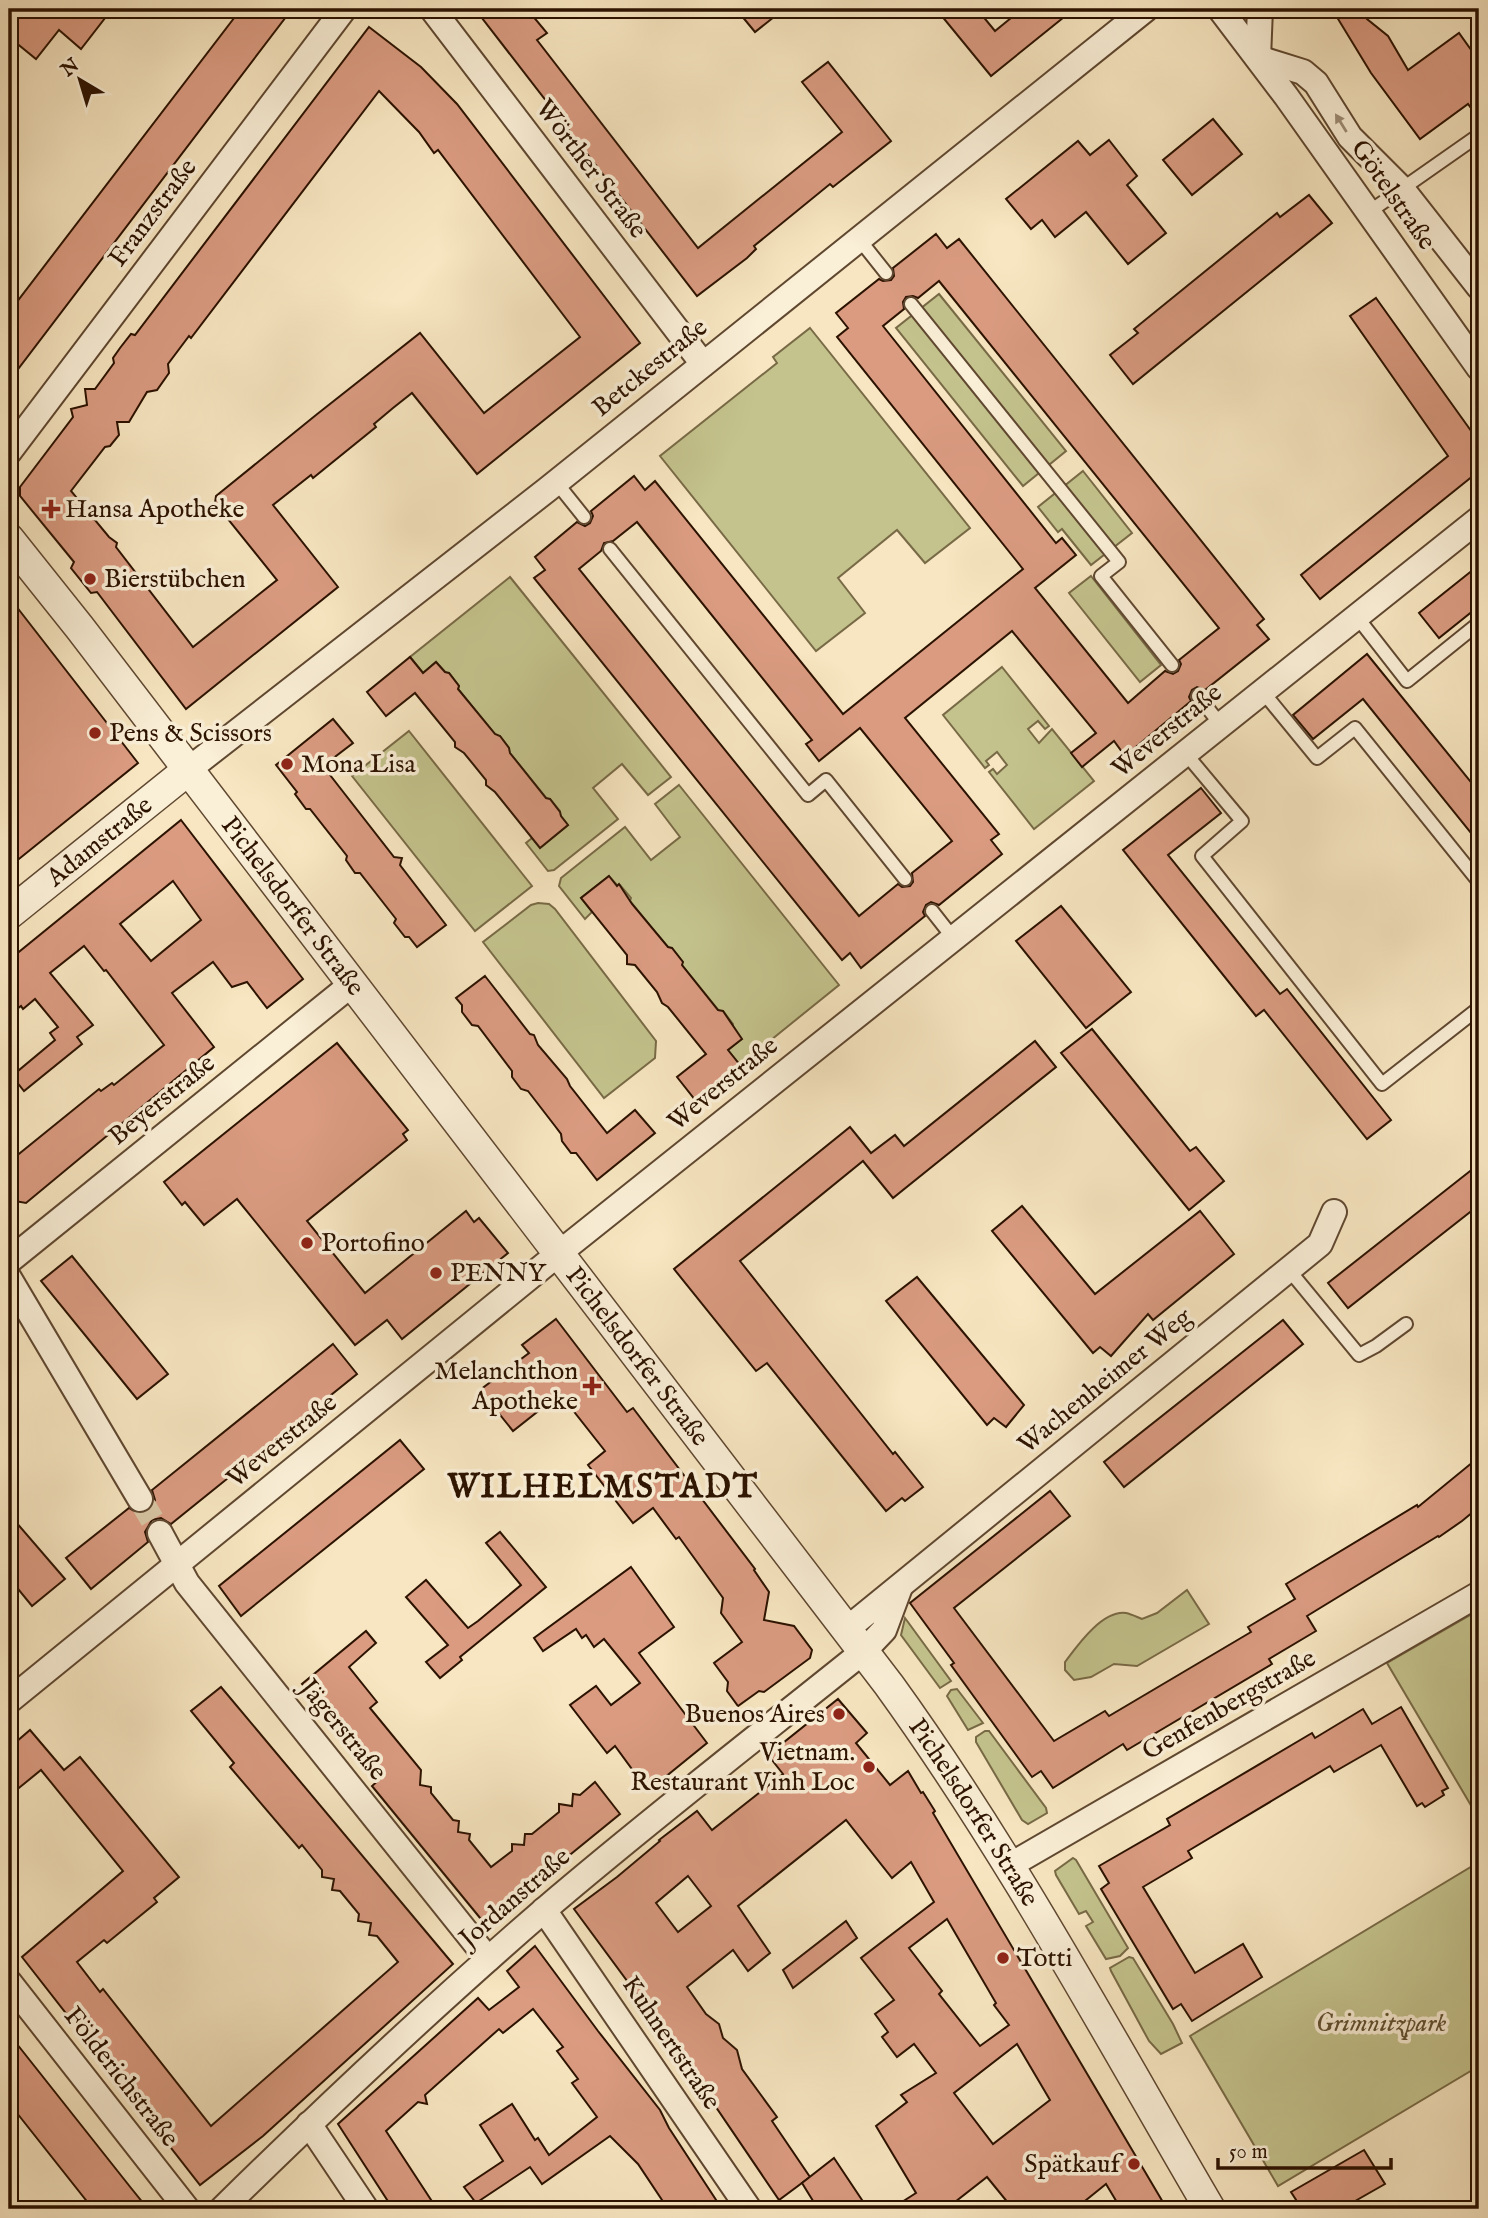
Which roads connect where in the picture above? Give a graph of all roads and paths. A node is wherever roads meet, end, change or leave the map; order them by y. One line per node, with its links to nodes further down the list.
1 (344, 9): 16 (street, Franzstraße)
2 (432, 9): 14 (street, Wörther Straße)
3 (1146, 9): 10 (street, Betckestraße)
4 (1220, 9): 6 (street, Götelstraße)
5 (1260, 9): 6 (street)
6 (1258, 58): 8 (street, one-way to 6); 9 (street, Götelstraße)
7 (1479, 135): 8 (lane)
8 (1402, 188): 9 (lane); 12 (street)
9 (1369, 212): 15 (street, Götelstraße)
10 (859, 239): 11 (lane); 14 (street, Betckestraße)
11 (886, 273)
12 (1479, 287)
13 (911, 304): 24 (lane)
14 (703, 364): 17 (street, Betckestraße)
15 (1479, 368)
16 (9, 452)
17 (556, 482): 18 (lane); 29 (street, Betckestraße)
18 (584, 517)
19 (1479, 519): 22 (street, Weverstraße)
20 (9, 539): 29 (street, Pichelsdorfer Straße)
21 (610, 548): 30 (lane)
22 (1357, 617): 23 (lane); 25 (street, Weverstraße)
23 (1479, 624)
24 (1172, 665)
25 (1263, 692): 27 (street, Weverstraße); 31 (lane)
26 (1198, 696): 27 (lane)
27 (1221, 725): 28 (street, Weverstraße)
28 (1186, 754): 34 (street, Weverstraße); 36 (lane)
29 (188, 769): 33 (street, Adamstraße); 35 (street, Pichelsdorfer Straße)
30 (905, 879)
31 (1479, 882)
32 (932, 911): 34 (lane)
33 (9, 914)
34 (954, 939): 38 (street, Weverstraße)
35 (352, 984): 38 (street, Pichelsdorfer Straße); 39 (street, Beyerstraße)
36 (1479, 1008)
37 (1334, 1212): 40 (street, Wachenheimer Weg)
38 (558, 1254): 45 (street, Weverstraße); 47 (street, Pichelsdorfer Straße)
39 (9, 1261)
40 (1289, 1270): 42 (lane); 47 (street, Wachenheimer Weg)
41 (9, 1278): 43 (street)
42 (1406, 1324)
43 (140, 1499)
44 (160, 1533): 45 (street, Jägerstraße)
45 (179, 1564): 48 (street, Weverstraße); 51 (street, Jägerstraße)
46 (1479, 1594): 49 (street, Genfenbergstraße)
47 (856, 1640): 49 (street, Pichelsdorfer Straße); 50 (street, Jordanstraße)
48 (9, 1701)
49 (1009, 1866): 58 (street, Pichelsdorfer Straße)
50 (544, 1910): 51 (street, Jordanstraße); 57 (street, Kuhnertstraße)
51 (488, 1959): 53 (street, Jordanstraße)
52 (9, 1982): 54 (street, Földerichstraße)
53 (309, 2124): 55 (street, Jordanstraße); 56 (street)
54 (187, 2209)
55 (222, 2209)
56 (366, 2209)
57 (749, 2209)
58 (1210, 2209)

